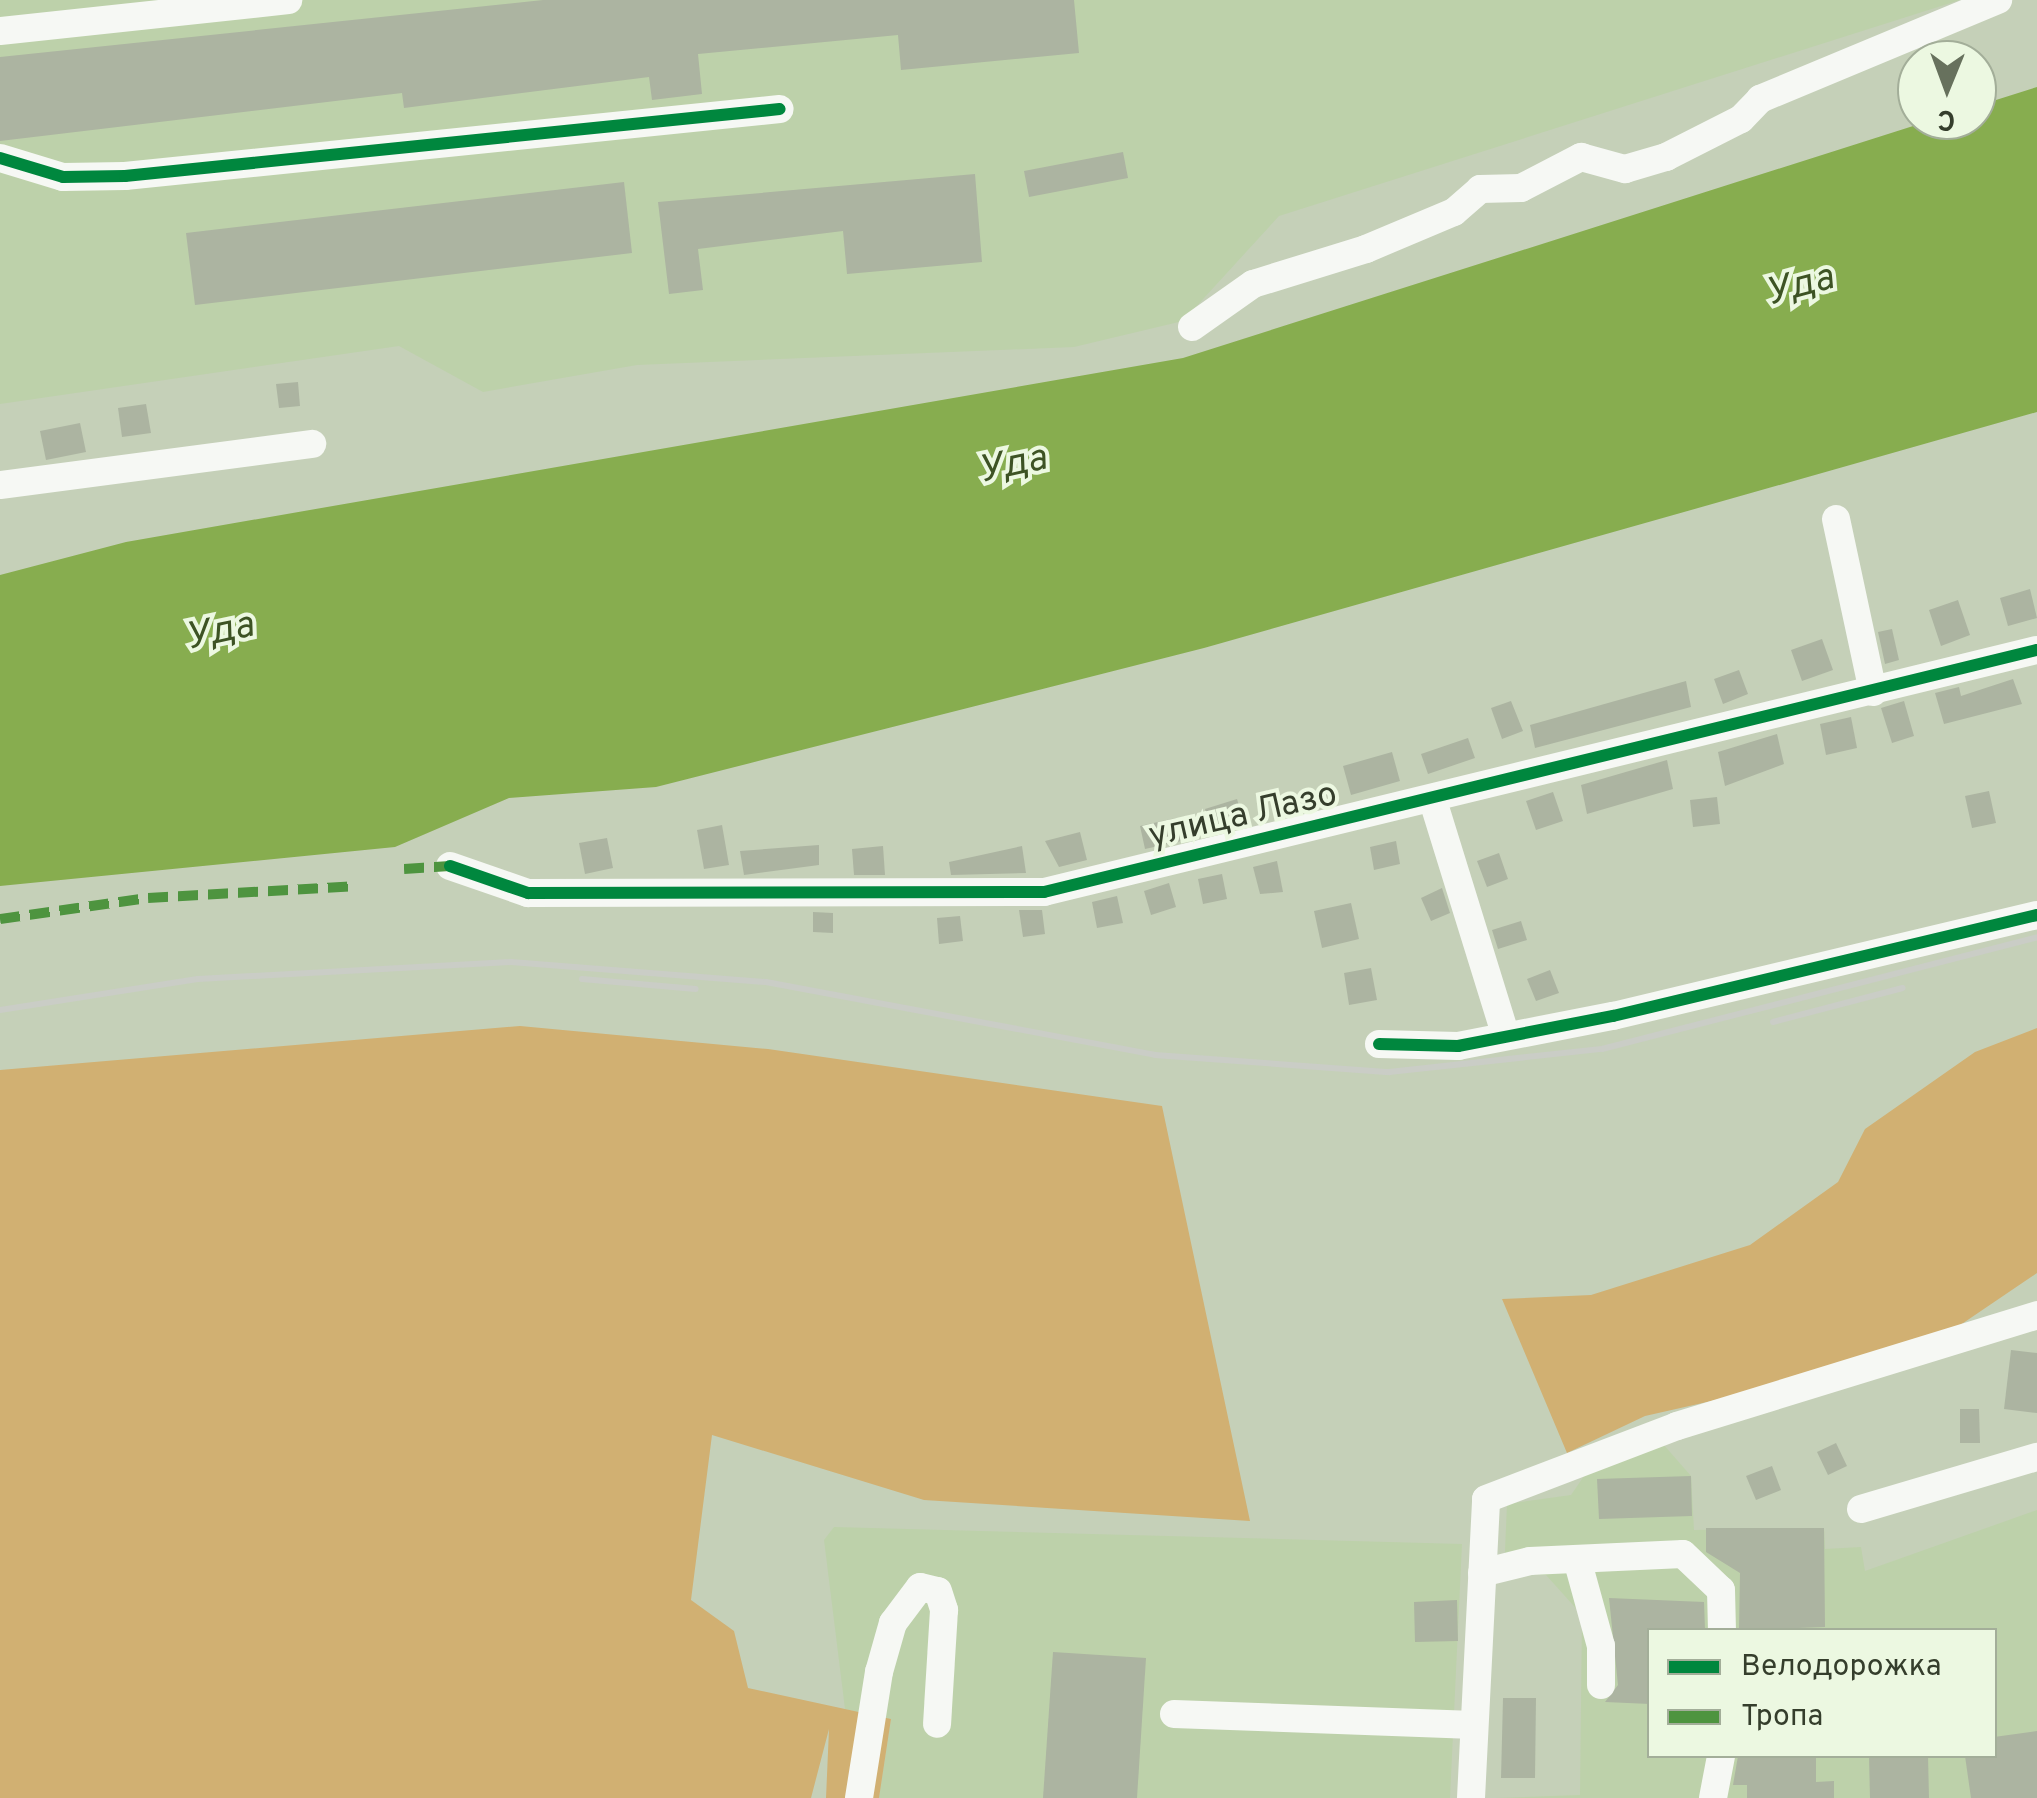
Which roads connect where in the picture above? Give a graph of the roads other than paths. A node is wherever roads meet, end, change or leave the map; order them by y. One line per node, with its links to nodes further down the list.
1 (288, 0): 3 (street)
2 (1998, 0): 6 (street)
3 (0, 31)
4 (780, 109): 5 (street)
5 (0, 158)
6 (1192, 327)
7 (312, 444): 8 (street)
8 (0, 486)
9 (1836, 519): 11 (street)
10 (2037, 650): 11 (street, улица Лазо)
11 (1873, 692): 12 (street, улица Лазо)
12 (1434, 804): 13 (street, улица Лазо); 15 (street)
13 (450, 866)
14 (2037, 915): 15 (street)
15 (1505, 1033): 16 (street)
16 (1380, 1044)
17 (2037, 1315): 21 (street)
18 (2037, 1457): 19 (street)
19 (1861, 1508)
20 (1576, 1559): 21 (street); 22 (street); 23 (street)
21 (1482, 1574): 26 (street)
22 (1722, 1628)
23 (1601, 1685)
24 (1174, 1714): 26 (street)
25 (936, 1724): 28 (street)
26 (1474, 1725): 29 (street)
27 (1721, 1758): 30 (street)
28 (858, 1798)
29 (1471, 1798)
30 (1713, 1798)

